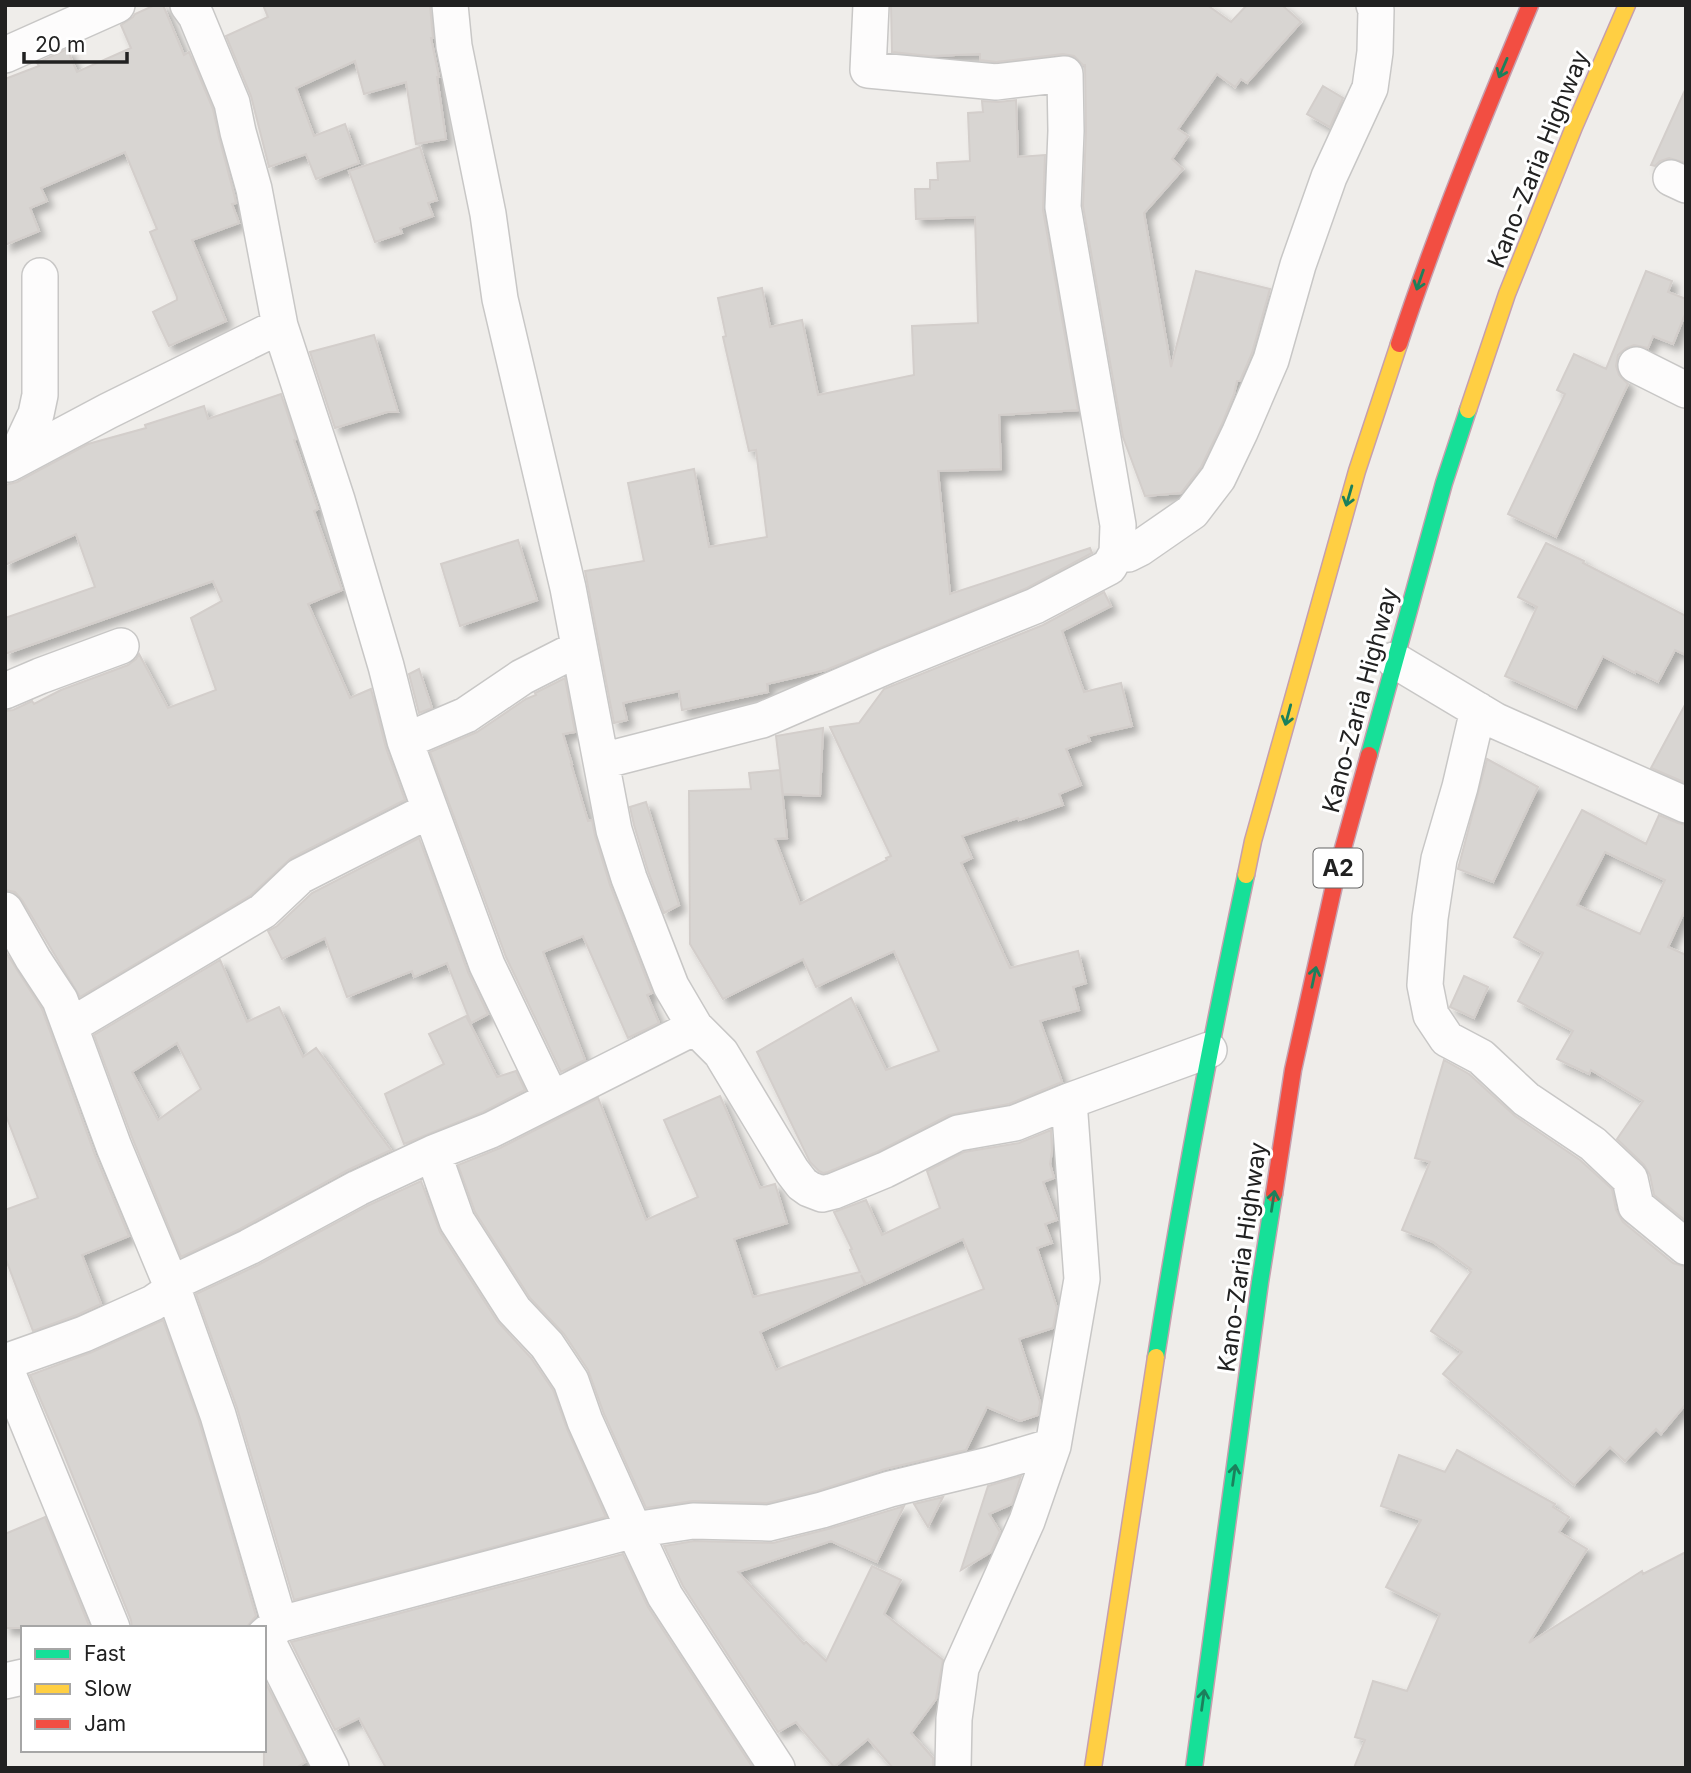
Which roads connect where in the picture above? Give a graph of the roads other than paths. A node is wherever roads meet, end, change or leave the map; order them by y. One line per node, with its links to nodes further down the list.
1 (117, 5): 8 (street)
2 (188, 5): 10 (street)
3 (450, 5): 16 (street)
4 (871, 5): 14 (street)
5 (1374, 5): 14 (street)
6 (1530, 5): 27 (highway, one-way to 27)
7 (1627, 5): 17 (highway, Kano-Zaria Highway / A2)
8 (5, 55)
9 (40, 276): 13 (street)
10 (280, 326): 13 (street); 20 (street)
11 (1636, 365): 12 (street)
12 (1686, 390)
13 (10, 463)
14 (1117, 553): 21 (street)
15 (121, 646): 18 (street)
16 (579, 649): 20 (street); 21 (street)
17 (1394, 660): 19 (street); 43 (highway, Kano-Zaria Highway / A2, one-way to 17)
18 (5, 691)
19 (1478, 710): 22 (street); 31 (street)
20 (405, 741): 23 (street)
21 (602, 761): 26 (street)
22 (1686, 805)
23 (430, 810): 25 (street); 28 (street)
24 (5, 910): 25 (street)
25 (70, 1026): 32 (street)
26 (695, 1027): 28 (street); 29 (street)
27 (1209, 1049): 29 (street); 42 (highway)
28 (551, 1098): 30 (street)
29 (1069, 1101): 35 (street)
30 (433, 1153): 32 (street); 36 (street)
31 (1686, 1247)
32 (173, 1289): 33 (street); 38 (street)
33 (5, 1362)
34 (5, 1367): 37 (street)
35 (1053, 1446): 36 (street); 41 (street)
36 (634, 1530): 38 (street); 40 (street)
37 (111, 1626)
38 (270, 1632): 39 (street)
39 (331, 1768)
40 (777, 1768)
41 (953, 1768)
42 (1093, 1768)
43 (1194, 1768)

